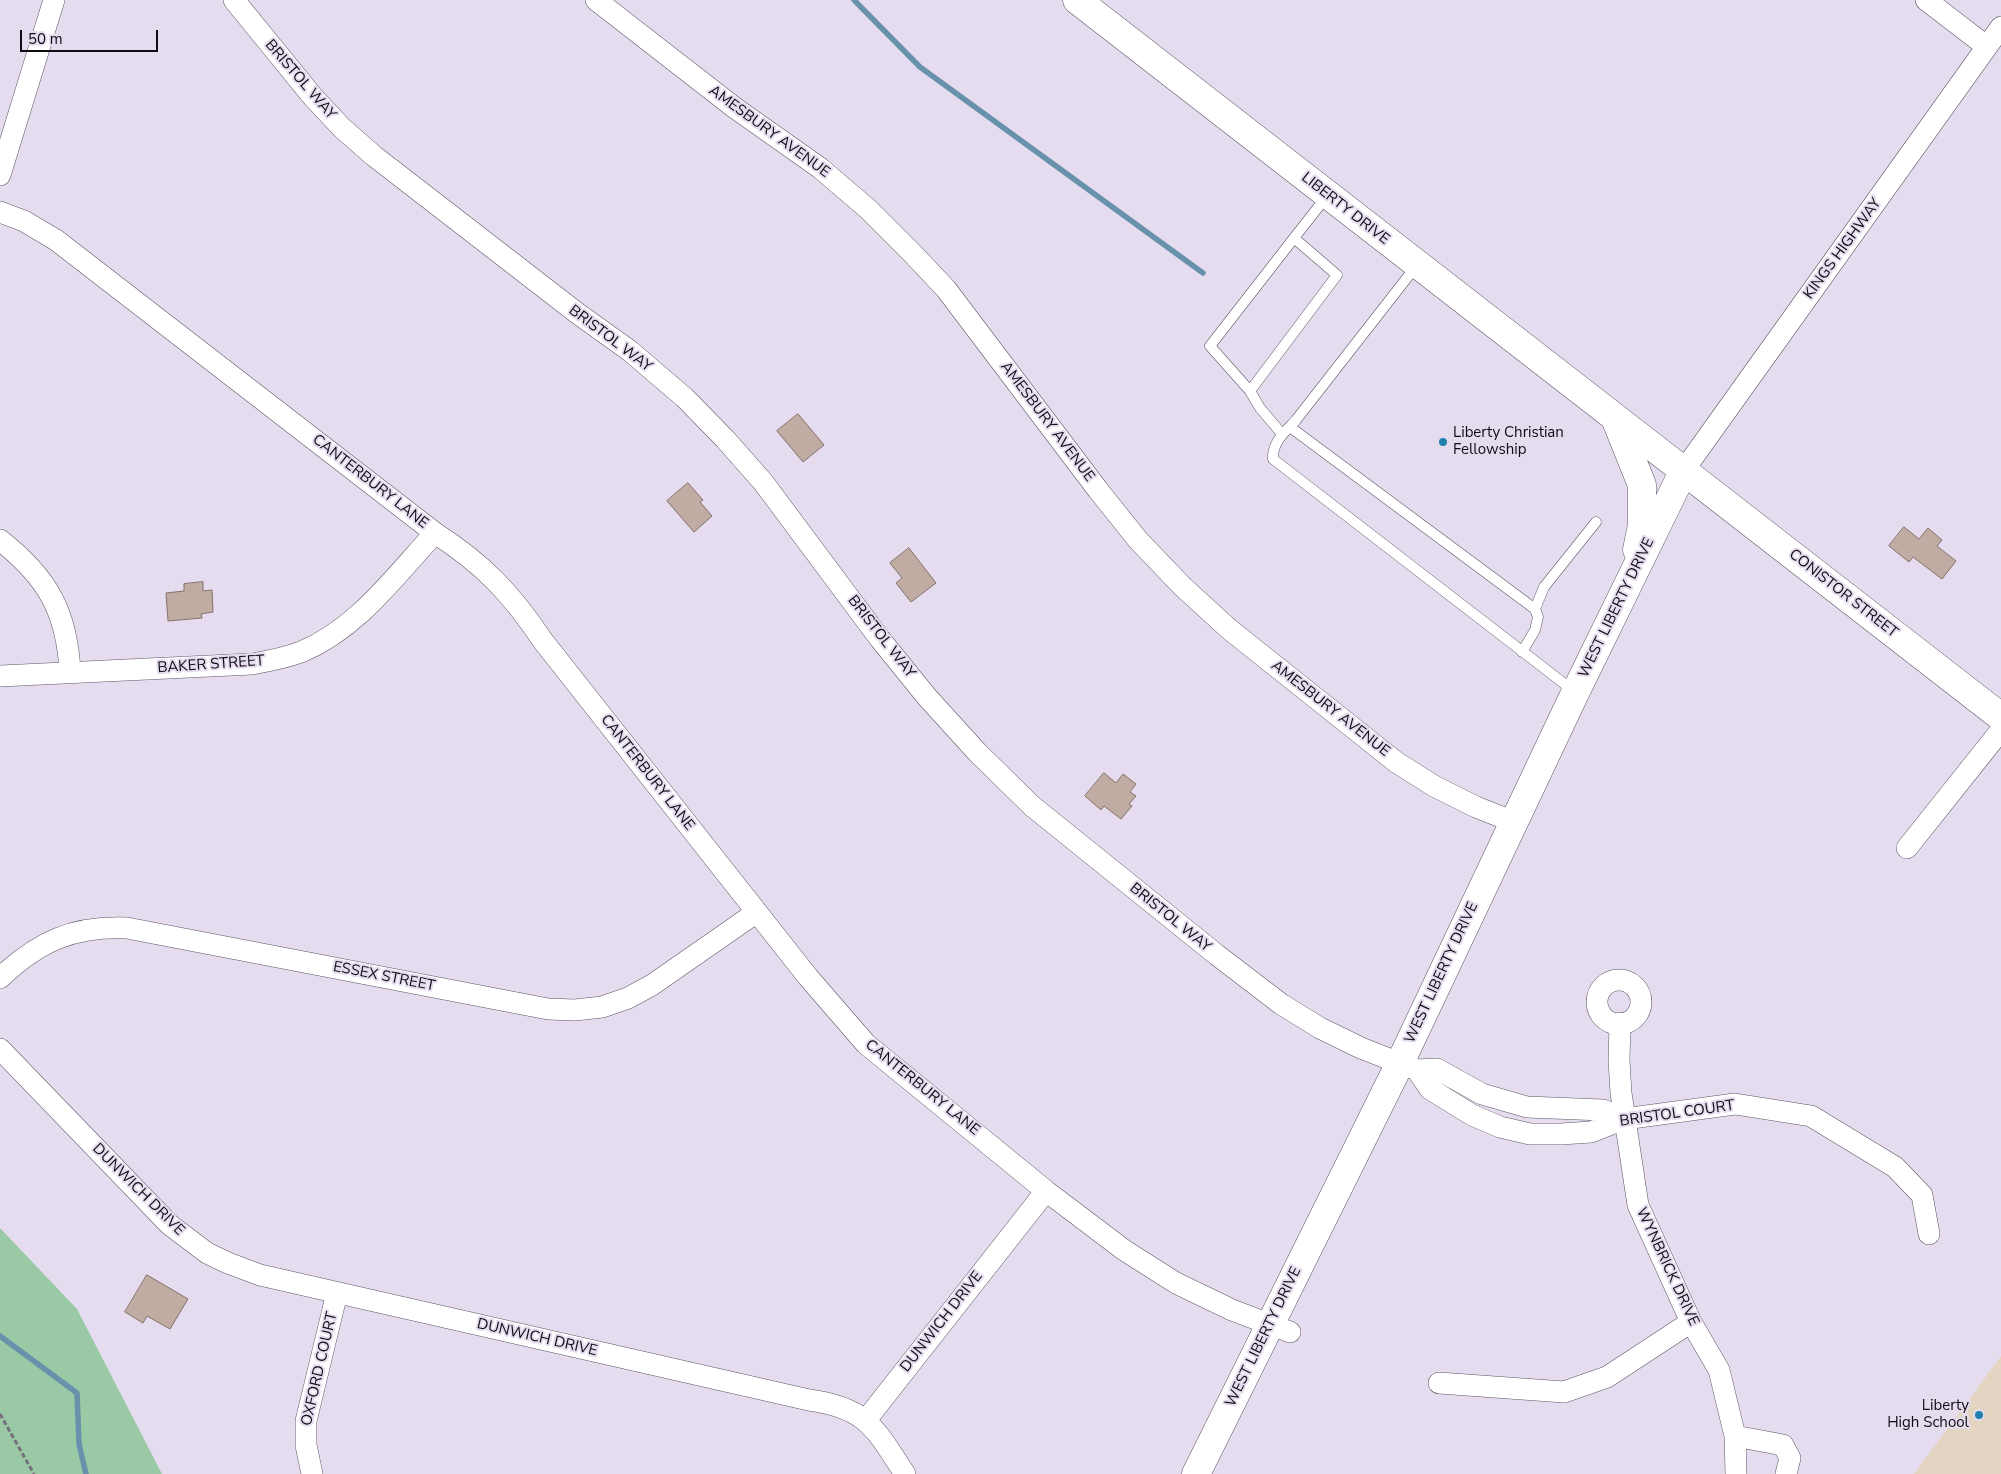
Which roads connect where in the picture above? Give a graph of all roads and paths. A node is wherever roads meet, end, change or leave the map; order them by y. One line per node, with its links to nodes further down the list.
1 (54, 0): 8 (street)
2 (234, 0): 35 (street, BRISTOL WAY)
3 (596, 0): 29 (street, AMESBURY AVENUE)
4 (1077, 0): 9 (main road, LIBERTY DRIVE)
5 (1926, 0): 7 (street)
6 (2001, 27): 7 (street, KINGS HIGHWAY)
7 (1986, 46): 17 (street, KINGS HIGHWAY)
8 (0, 175)
9 (1328, 195): 11 (lane); 12 (main road, LIBERTY DRIVE)
10 (0, 212): 19 (street, CANTERBURY LANE)
11 (1294, 238): 13 (lane); 13 (lane)
12 (1418, 265): 14 (main road, LIBERTY DRIVE); 15 (lane)
13 (1250, 391): 16 (lane)
14 (1614, 417): 17 (main road, LIBERTY DRIVE); 21 (main road, LIBERTY DRIVE)
15 (1290, 426): 16 (lane); 22 (lane)
16 (1282, 434): 23 (lane)
17 (1684, 470): 21 (main road, WEST LIBERTY DRIVE); 27 (main road, CONISTOR STREET)
18 (1596, 522): 22 (lane)
19 (435, 533): 24 (street, BAKER STREET); 31 (street, CANTERBURY LANE)
20 (0, 540): 24 (street)
21 (1633, 575): 26 (main road, WEST LIBERTY DRIVE)
22 (1535, 609): 23 (lane)
23 (1522, 652): 26 (lane)
24 (70, 672): 25 (street, BAKER STREET)
25 (0, 676)
26 (1576, 693): 29 (main road, WEST LIBERTY DRIVE)
27 (2001, 717)
28 (2001, 730): 30 (street)
29 (1514, 822): 35 (main road, WEST LIBERTY DRIVE)
30 (1907, 848)
31 (756, 912): 32 (street, ESSEX STREET); 37 (street, CANTERBURY LANE)
32 (0, 978)
33 (1620, 1023): 36 (street, WYNBRICK DRIVE)
34 (0, 1050): 39 (street, DUNWICH DRIVE)
35 (1409, 1067): 36 (street, BRISTOL WAY); 41 (main road, WEST LIBERTY DRIVE)
36 (1624, 1119): 38 (street, BRISTOL COURT); 40 (street, WYNBRICK DRIVE)
37 (1046, 1191): 41 (street, CANTERBURY LANE); 44 (street, DUNWICH DRIVE)
38 (1929, 1234)
39 (337, 1293): 44 (street, DUNWICH DRIVE); 47 (street, OXFORD COURT)
40 (1691, 1322): 42 (street); 45 (street, WYNBRICK DRIVE)
41 (1280, 1328): 49 (main road, WEST LIBERTY DRIVE)
42 (1438, 1383)
43 (0, 1414): 46 (path)
44 (866, 1420): 48 (street)
45 (1736, 1436): 50 (street, WYNBRICK DRIVE); 51 (street)
46 (34, 1474)
47 (312, 1474)
48 (905, 1474)
49 (1196, 1474)
50 (1736, 1474)
51 (1786, 1474)

